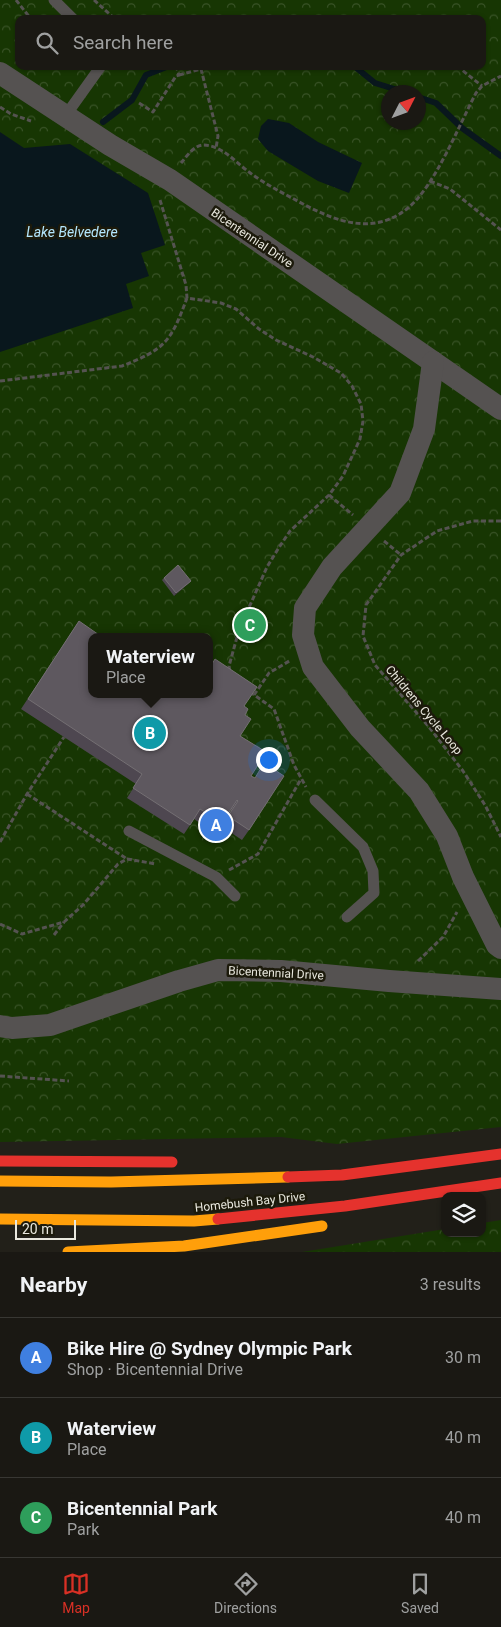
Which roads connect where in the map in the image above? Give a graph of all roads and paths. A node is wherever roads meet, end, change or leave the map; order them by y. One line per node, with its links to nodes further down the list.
1 (16, 0): 4 (path)
2 (54, 0): 5 (lane)
3 (94, 0): 6 (path)
4 (28, 15)
5 (69, 15)
6 (110, 15)
7 (98, 70): 17 (lane)
8 (177, 70): 13 (path)
9 (197, 70): 13 (path)
10 (201, 70): 18 (path)
11 (462, 70): 15 (path)
12 (0, 73): 17 (street, Bicentennial Drive)
13 (179, 75): 16 (path)
14 (501, 76): 15 (path)
15 (482, 86): 19 (path)
16 (139, 103)
17 (66, 116): 20 (street, Bicentennial Drive)
18 (216, 148): 19 (path); 20 (path)
19 (430, 181): 21 (path)
20 (164, 187): 22 (path); 23 (street, Bicentennial Drive)
21 (501, 230)
22 (187, 298): 24 (path); 28 (path)
23 (433, 362): 25 (street, Bicentennial Drive); 27 (street)
24 (0, 382)
25 (501, 409)
26 (501, 521): 36 (path, Childrens Cycle Loop)
27 (309, 653): 30 (path); 41 (street)
28 (231, 679)
29 (246, 690): 30 (path)
30 (254, 695): 32 (path)
31 (64, 737): 33 (path)
32 (301, 779): 34 (path); 40 (path)
33 (27, 794): 37 (path); 38 (path)
34 (316, 800): 43 (lane)
35 (129, 831): 39 (lane)
36 (501, 837)
37 (0, 842)
38 (127, 859): 39 (path); 44 (path)
39 (185, 862): 40 (lane)
40 (216, 877): 42 (lane)
41 (463, 877): 47 (street); 48 (path)
42 (235, 896)
43 (346, 917)
44 (64, 922): 45 (path); 46 (path)
45 (0, 924)
46 (54, 935)
47 (501, 948)
48 (398, 981): 49 (street, Bicentennial Drive); 50 (street, Bicentennial Drive)
49 (501, 989)
50 (0, 1026)
51 (0, 1076): 52 (path)
52 (68, 1081)
53 (501, 1154): 57 (highway, Homebush Bay Drive)
54 (0, 1161): 55 (highway)
55 (186, 1162)
56 (314, 1166): 57 (highway)
57 (342, 1175): 58 (highway, Homebush Bay Drive)
58 (0, 1181)
59 (501, 1184): 60 (highway, Homebush Bay Drive)
60 (0, 1219)
61 (329, 1225): 62 (highway)
62 (68, 1252)

